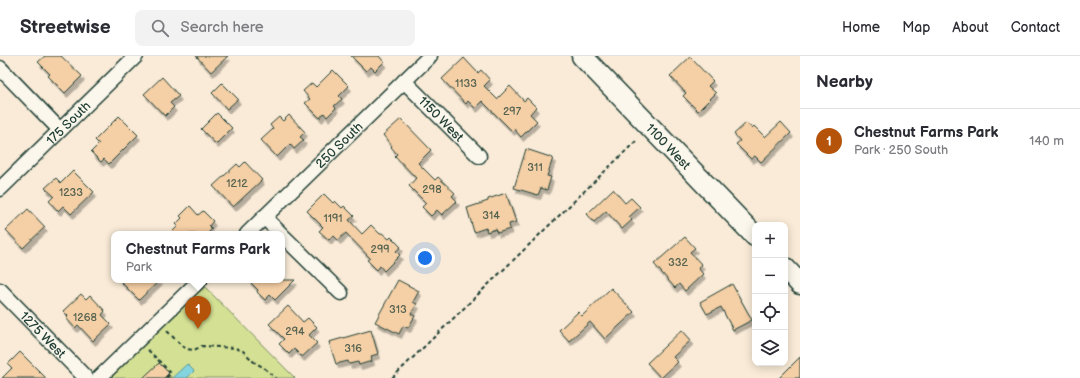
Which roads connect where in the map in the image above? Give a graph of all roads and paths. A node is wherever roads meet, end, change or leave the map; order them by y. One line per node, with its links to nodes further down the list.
1 (136, 56): 6 (street, 175 South)
2 (430, 56): 5 (street, 250 South)
3 (582, 56): 13 (street, 1100 West)
4 (0, 68): 6 (street)
5 (404, 81): 8 (street, 1150 West); 10 (street, 250 South)
6 (60, 130): 9 (street, 175 South)
7 (637, 140): 26 (path)
8 (479, 156)
9 (0, 189)
10 (264, 217): 11 (street, 250 South); 12 (street)
11 (250, 231)
12 (279, 231)
13 (752, 233)
14 (285, 237): 19 (street)
15 (788, 271): 17 (street)
16 (197, 283): 23 (street)
17 (800, 284)
18 (0, 290): 22 (street, 1275 West)
19 (341, 293)
20 (167, 331): 25 (path)
21 (148, 350): 24 (path)
22 (86, 378)
23 (99, 378)
24 (166, 378)
25 (276, 378)
26 (392, 378)

